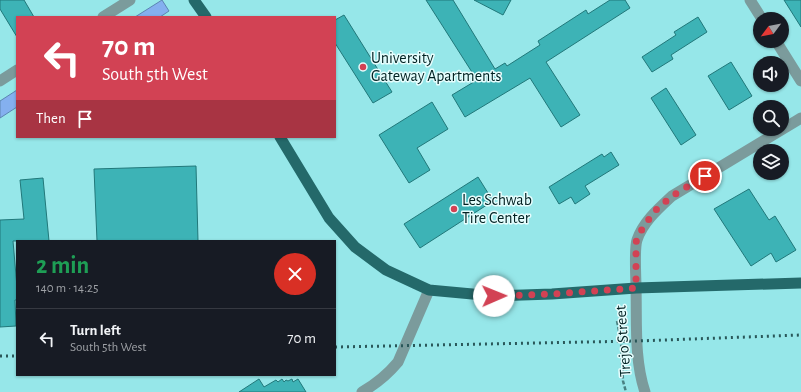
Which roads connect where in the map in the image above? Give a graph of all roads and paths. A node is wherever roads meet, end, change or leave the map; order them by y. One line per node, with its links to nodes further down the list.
1 (130, 0): 5 (street)
2 (194, 0): 6 (main road)
3 (750, 0): 4 (street)
4 (758, 12)
5 (105, 16)
6 (205, 16)
7 (780, 48): 10 (street)
8 (16, 71): 9 (street)
9 (0, 81)
10 (801, 81)
11 (801, 118): 14 (street, Trejo Street)
12 (281, 138): 15 (main road)
13 (801, 283): 14 (main road)
14 (636, 288): 15 (main road); 19 (street, Trejo Street)
15 (429, 290): 17 (street)
16 (617, 321): 18 (path)
17 (362, 392)
18 (626, 392)
19 (645, 392)

